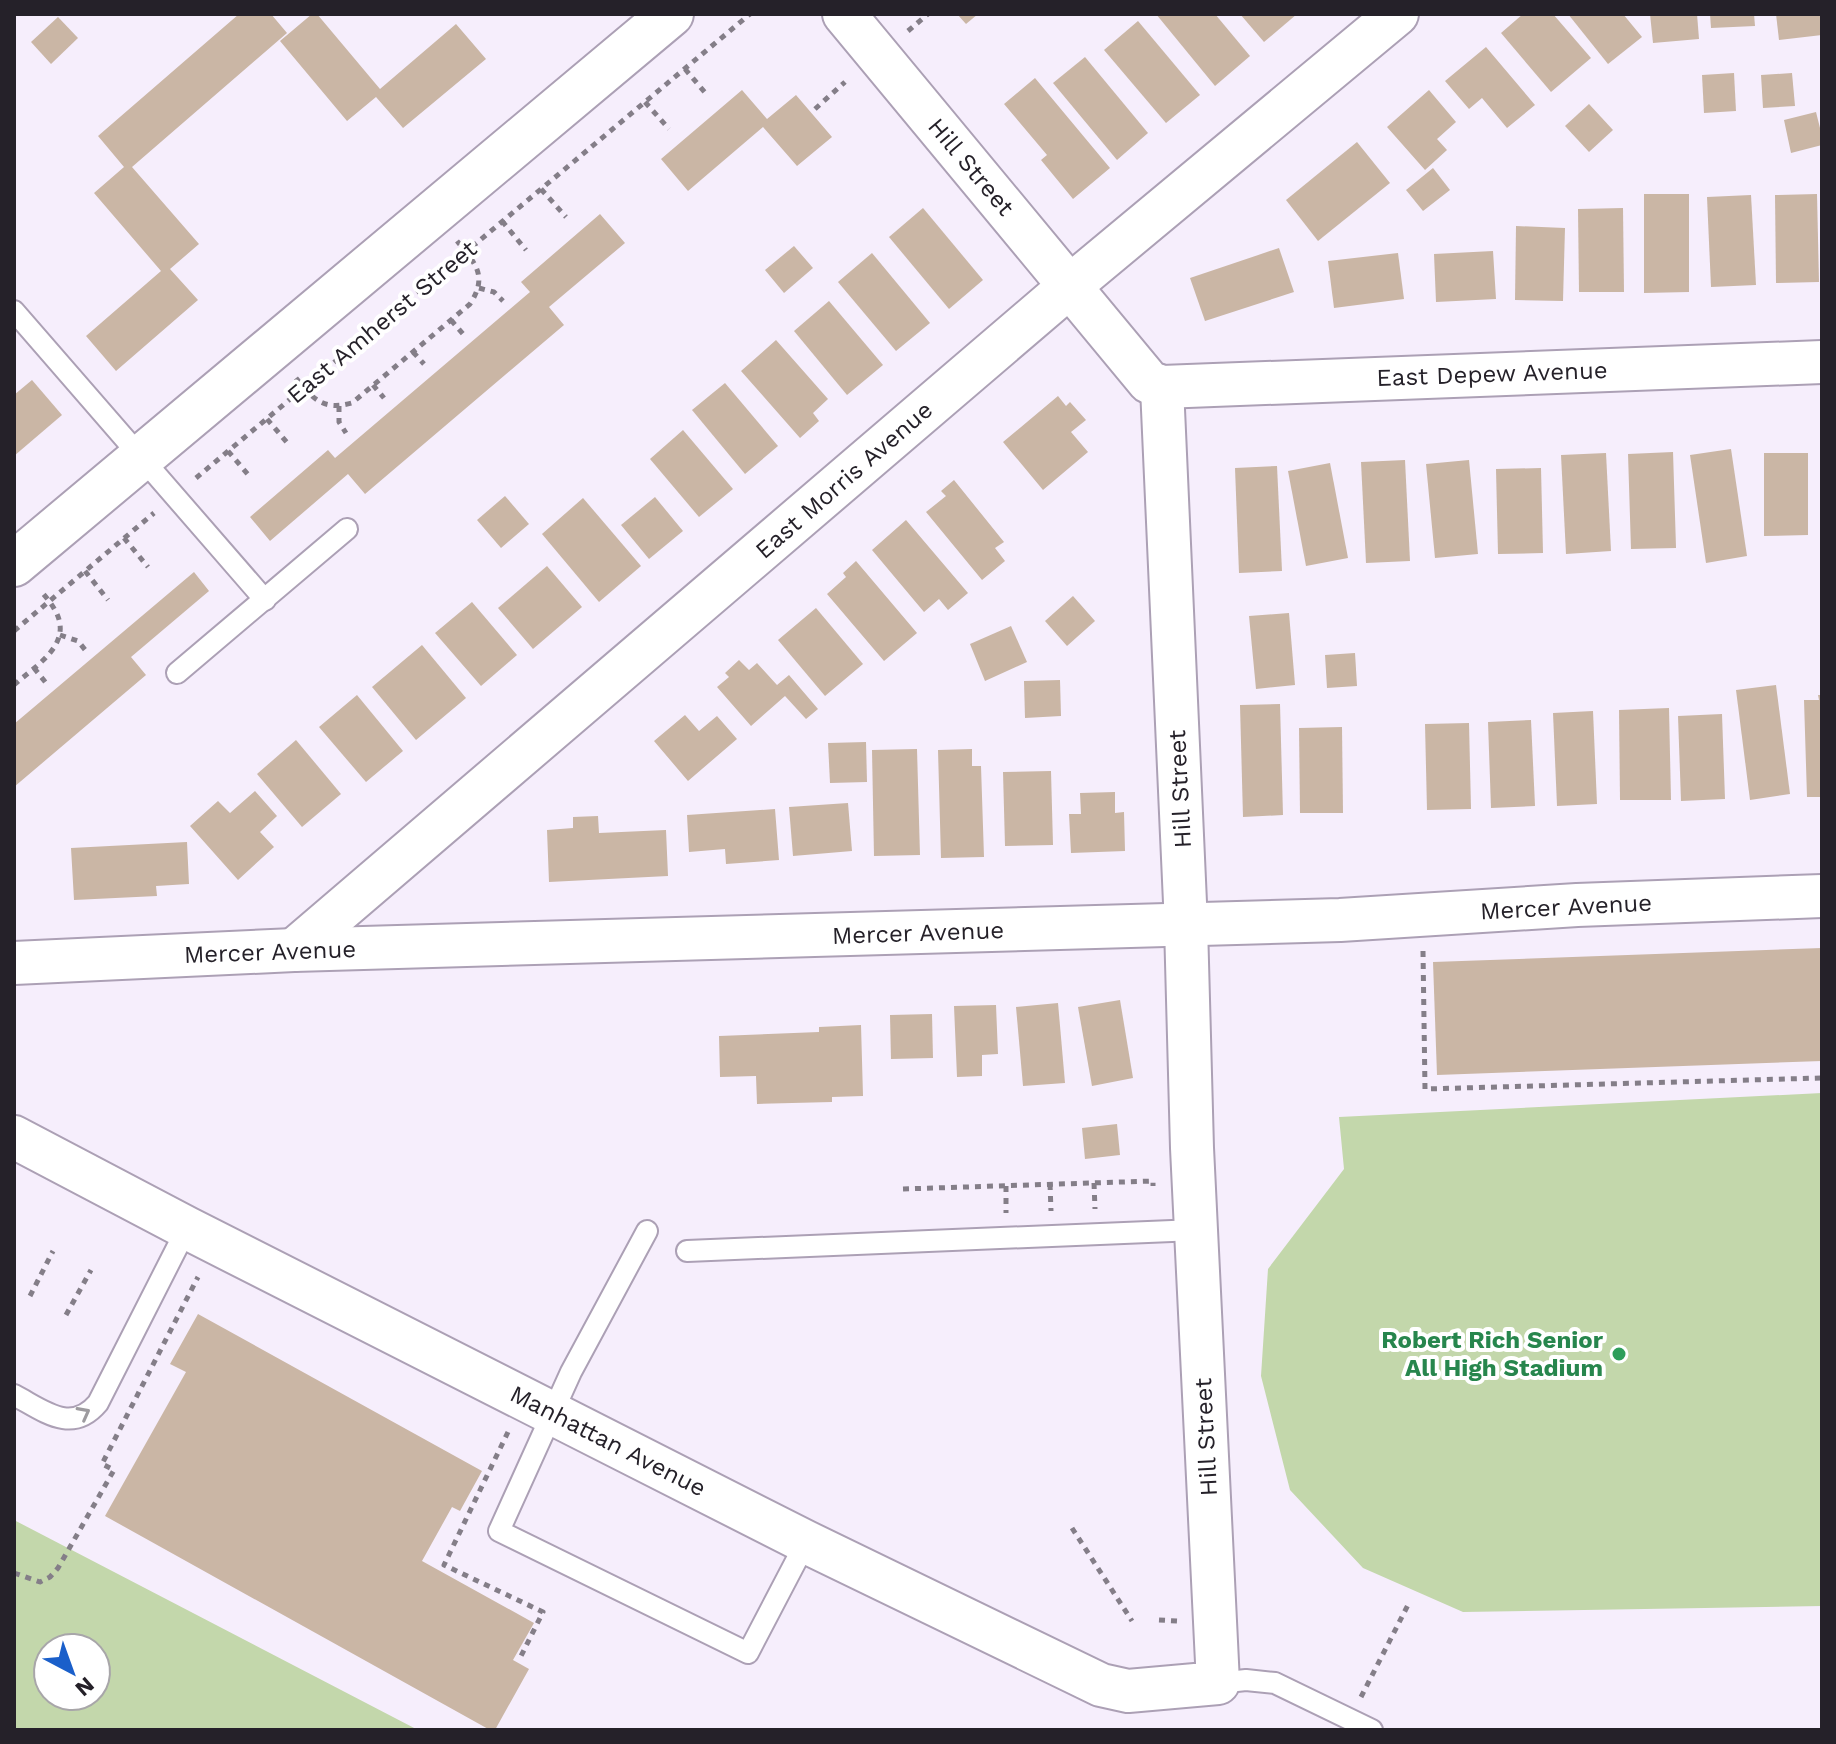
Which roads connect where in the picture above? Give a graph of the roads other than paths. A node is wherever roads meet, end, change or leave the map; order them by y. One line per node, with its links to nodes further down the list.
1 (671, 14): 8 (street)
2 (844, 14): 4 (street, Hill Street)
3 (1397, 14): 4 (street, East Morris Avenue)
4 (1070, 286): 7 (street, Hill Street); 15 (street, East Morris Avenue)
5 (14, 311): 8 (lane)
6 (1822, 362): 7 (street, East Depew Avenue)
7 (1162, 387): 14 (street, Hill Street)
8 (141, 458): 10 (street); 11 (lane)
9 (347, 529): 11 (lane)
10 (26, 576)
11 (265, 600): 12 (lane)
12 (177, 673)
13 (1822, 896): 14 (street, Mercer Avenue)
14 (1186, 925): 15 (street, Mercer Avenue); 18 (street, Hill Street)
15 (294, 950): 16 (street, Mercer Avenue)
16 (14, 963)
17 (14, 1137): 20 (street, Manhattan Avenue)
18 (1196, 1230): 21 (lane); 25 (street, Hill Street)
19 (647, 1231): 23 (lane)
20 (201, 1235): 22 (lane, one-way to 20); 23 (street, Manhattan Avenue)
21 (687, 1251)
22 (14, 1395)
23 (554, 1412): 24 (street, Manhattan Avenue); 24 (lane)
24 (806, 1542): 25 (street, Manhattan Avenue)
25 (1218, 1683): 26 (lane)
26 (1372, 1730)

